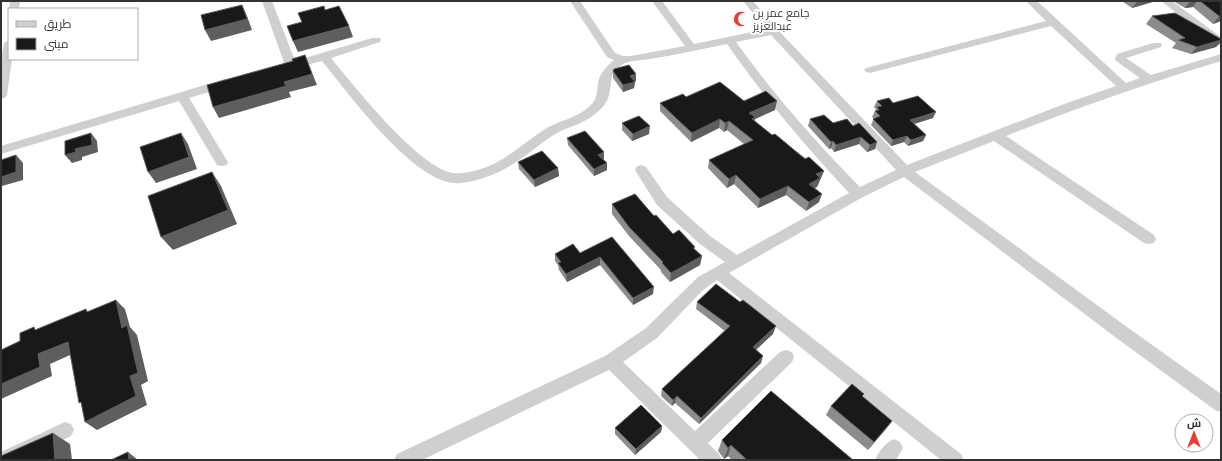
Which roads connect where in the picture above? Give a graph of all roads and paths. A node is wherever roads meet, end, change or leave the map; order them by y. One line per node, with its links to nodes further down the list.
1 (268, 1): 18 (street)
2 (575, 1): 17 (street)
3 (656, 1): 13 (street)
4 (748, 1): 8 (street)
5 (1031, 1): 7 (street)
6 (1166, 1): 11 (street)
7 (1053, 22): 20 (street); 23 (street)
8 (773, 31): 9 (street); 30 (street)
9 (729, 39): 13 (street); 31 (street)
10 (376, 40): 15 (street)
11 (1221, 42)
12 (1157, 45): 21 (street)
13 (691, 47): 17 (street)
14 (8, 50): 24 (street)
15 (324, 57): 17 (street); 18 (street)
16 (1221, 57): 21 (street)
17 (622, 59)
18 (291, 66): 19 (street)
19 (280, 69)
20 (870, 70)
21 (1149, 79): 23 (street)
22 (235, 80): 25 (street)
23 (1124, 88): 26 (street)
24 (1, 96)
25 (182, 96): 27 (street); 28 (street)
26 (995, 135): 30 (street); 32 (street)
27 (1, 150)
28 (222, 162)
29 (641, 170): 33 (street)
30 (905, 170): 31 (street); 37 (street)
31 (858, 194): 33 (street)
32 (1149, 239)
33 (736, 262): 34 (street)
34 (717, 272): 36 (street); 43 (street)
35 (786, 357): 39 (street)
36 (611, 361): 39 (street); 41 (street)
37 (1221, 404)
38 (66, 430): 40 (street)
39 (696, 444): 42 (street)
40 (4, 460)
41 (403, 460)
42 (712, 460)
43 (955, 460)

